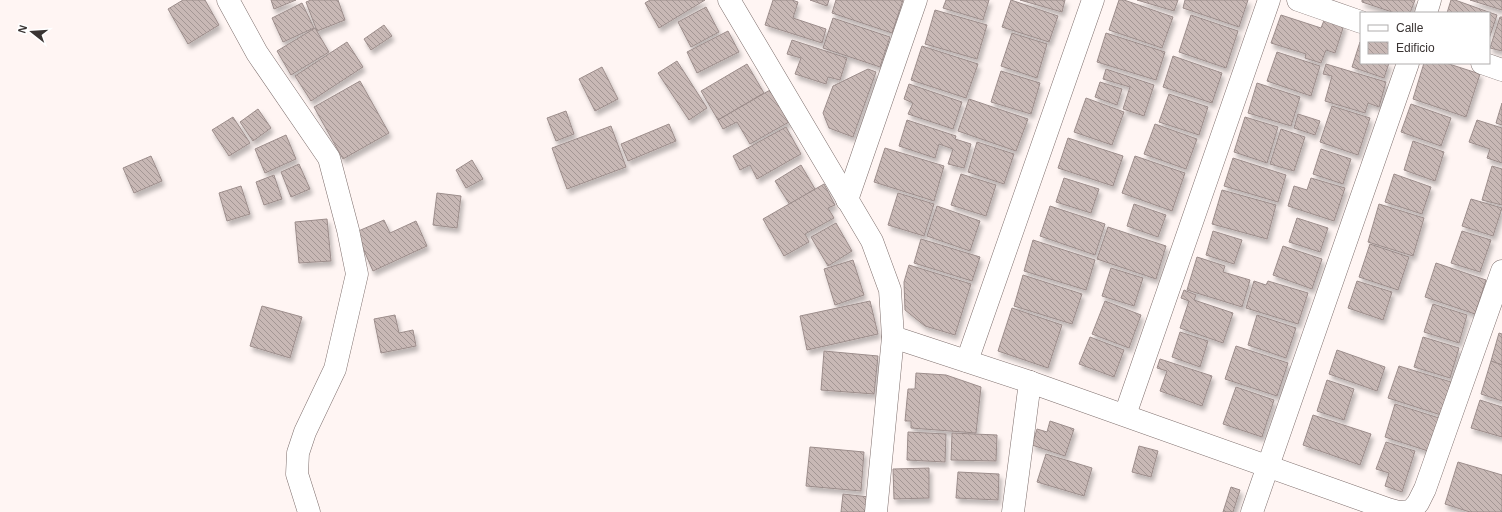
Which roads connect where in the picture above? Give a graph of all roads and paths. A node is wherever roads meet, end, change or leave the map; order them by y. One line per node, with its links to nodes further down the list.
1 (228, 0): 21 (street)
2 (729, 0): 8 (street)
3 (916, 0): 14 (street)
4 (1093, 0): 17 (street)
5 (1269, 0): 19 (street)
6 (1298, 0): 10 (street)
7 (1430, 0): 9 (street)
8 (743, 9): 14 (street)
9 (1426, 12)
10 (1360, 22)
11 (1408, 64): 20 (street)
12 (1485, 64): 13 (street)
13 (1502, 70)
14 (847, 200): 16 (street)
15 (1502, 271): 20 (street)
16 (893, 337): 17 (street); 22 (street)
17 (967, 360): 18 (street)
18 (1030, 382): 19 (street); 23 (street)
19 (1125, 415): 20 (street)
20 (1268, 466): 24 (street)
21 (310, 512)
22 (876, 512)
23 (1013, 512)
24 (1252, 512)

